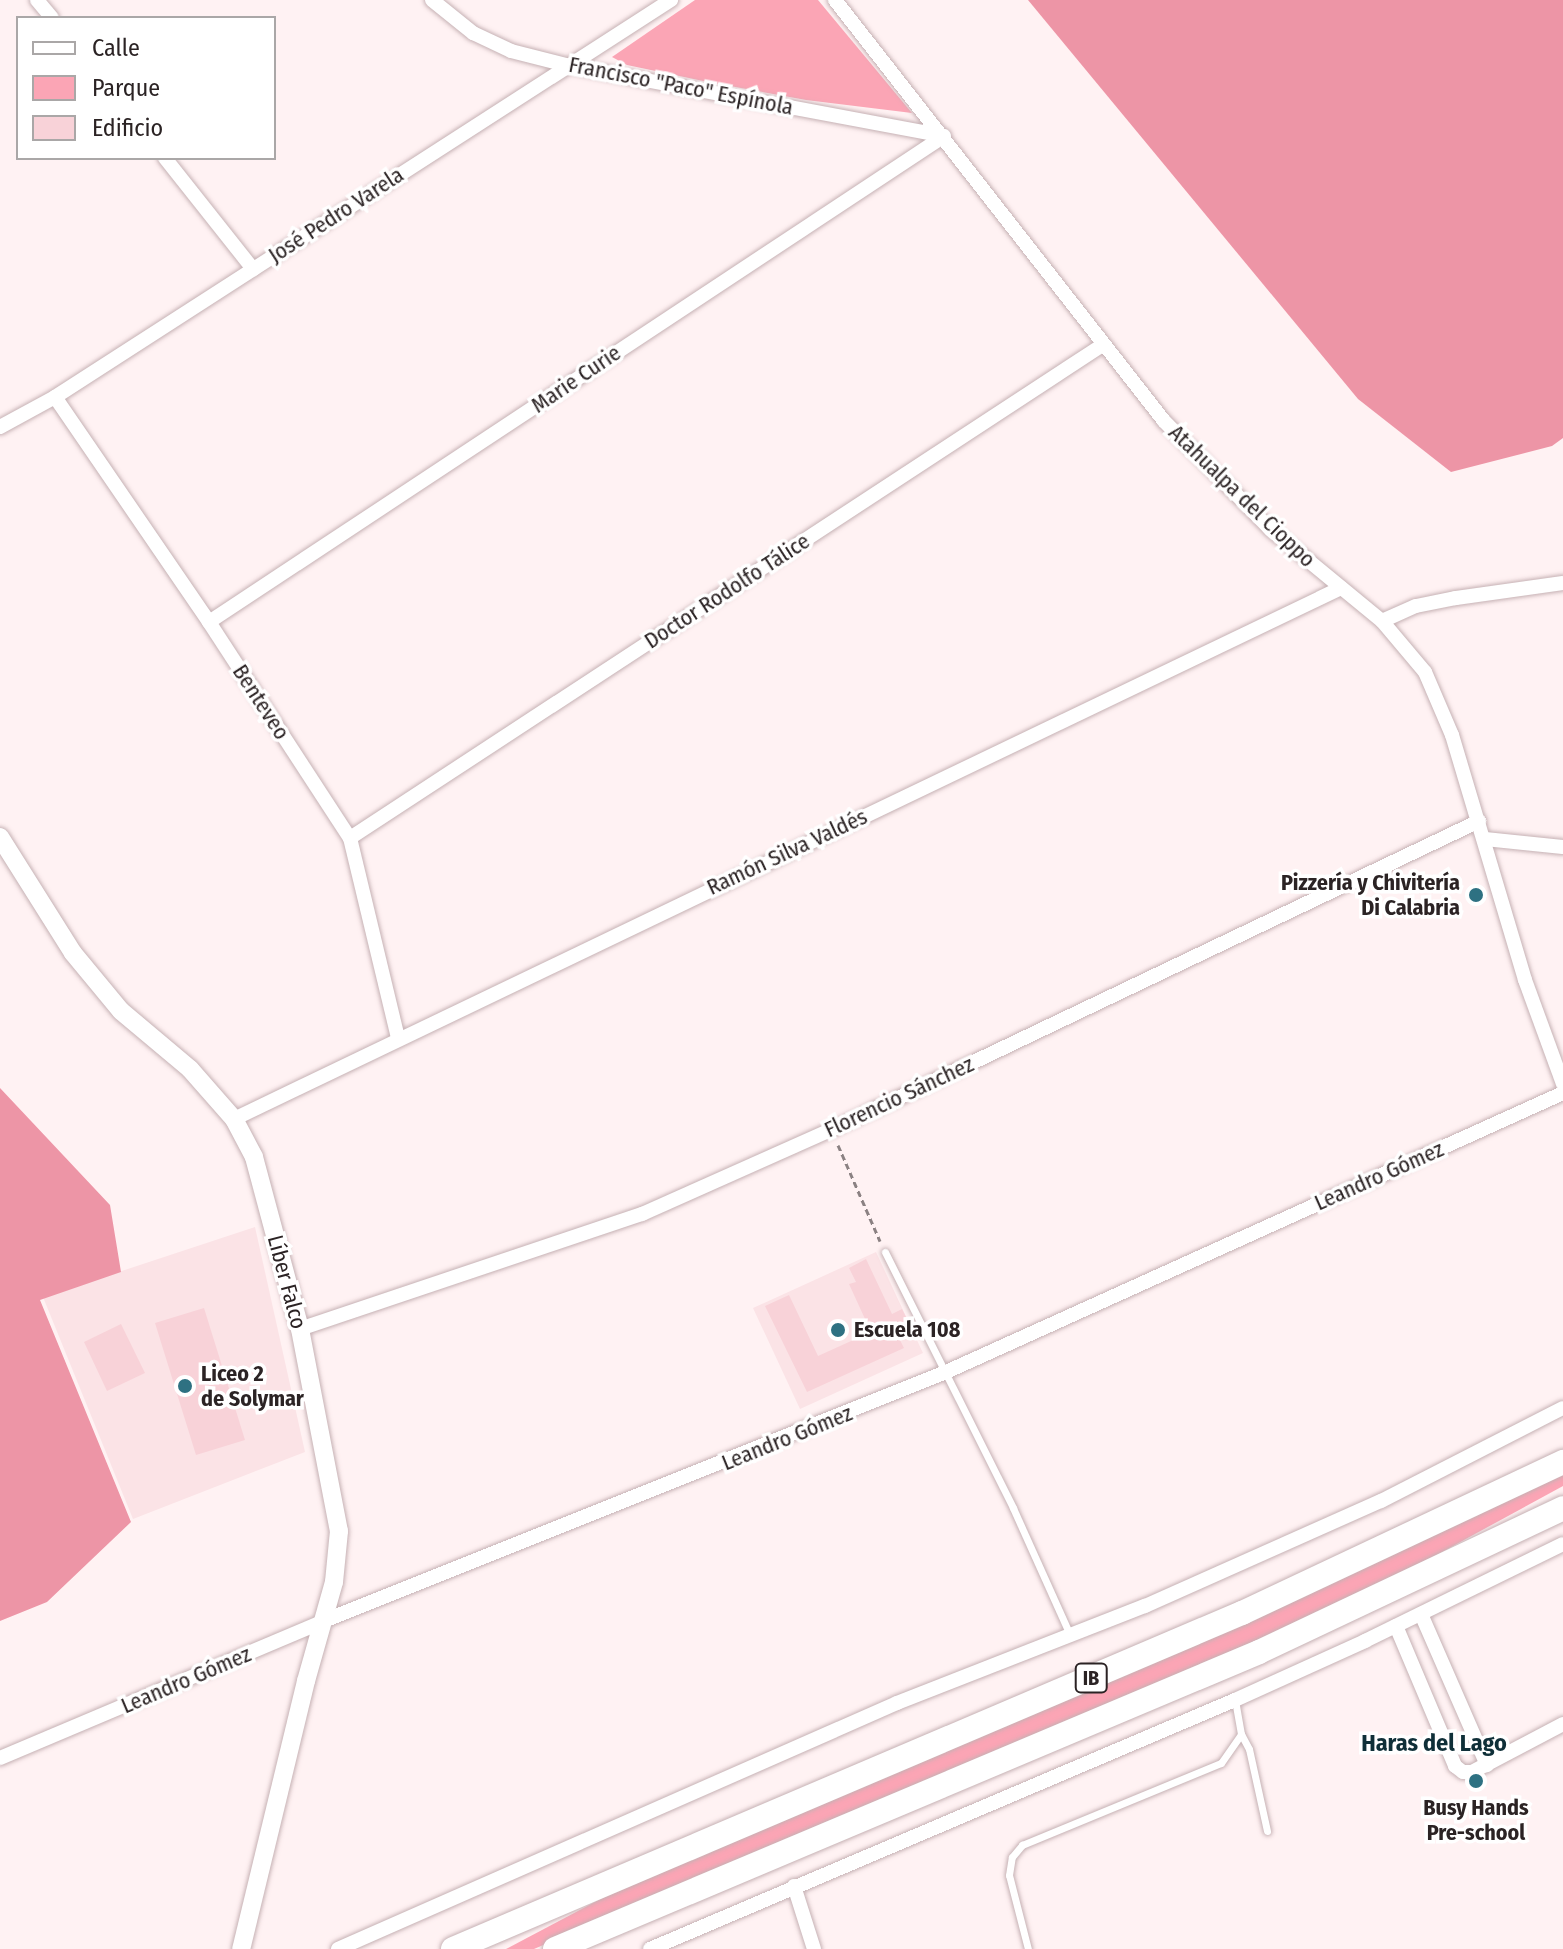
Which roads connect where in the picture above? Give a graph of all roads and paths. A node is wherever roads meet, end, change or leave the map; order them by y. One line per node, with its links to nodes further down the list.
1 (37, 0): 5 (street)
2 (432, 0): 6 (street, Francisco "Paco" Espínola)
3 (671, 0): 6 (street, José Pedro Varela)
4 (835, 0): 7 (street, Atahualpa del Cioppo)
5 (50, 16)
6 (570, 66): 7 (street, Francisco "Paco" Espínola); 9 (street, José Pedro Varela)
7 (944, 136): 10 (street, Atahualpa del Cioppo); 16 (street, Marie Curie)
8 (167, 160): 9 (street)
9 (253, 269): 11 (street, José Pedro Varela)
10 (1104, 344): 14 (street, Atahualpa del Cioppo); 19 (street, Doctor Rodolfo Tálice)
11 (55, 397): 12 (street, José Pedro Varela); 16 (street, Benteveo)
12 (0, 427)
13 (1563, 583): 15 (street)
14 (1341, 588): 15 (street, Atahualpa del Cioppo); 22 (street, Ramón Silva Valdés)
15 (1382, 621): 17 (street, Atahualpa del Cioppo)
16 (209, 622): 19 (street, Benteveo)
17 (1479, 821): 20 (street, Atahualpa del Cioppo); 26 (street, Florencio Sánchez)
18 (0, 837): 25 (street, Líber Falco)
19 (350, 838): 22 (street, Benteveo)
20 (1485, 839): 21 (street); 23 (street, Atahualpa del Cioppo)
21 (1563, 847)
22 (398, 1038): 25 (street, Ramón Silva Valdés)
23 (1563, 1084)
24 (1563, 1093): 29 (street, Leandro Gómez)
25 (234, 1119): 28 (street, Líber Falco)
26 (831, 1130): 27 (path); 28 (street, Florencio Sánchez)
27 (885, 1252): 29 (lane)
28 (300, 1329): 35 (street, Líber Falco)
29 (946, 1372): 35 (street, Leandro Gómez); 37 (lane)
30 (1563, 1408): 37 (street)
31 (1563, 1462): 47 (highway, IB)
32 (1563, 1508): 48 (highway, IB)
33 (1563, 1544): 34 (street)
34 (1421, 1614): 36 (street); 42 (street)
35 (326, 1620): 41 (street, Leandro Gómez); 45 (street, Líber Falco)
36 (1396, 1626): 38 (street); 42 (street)
37 (1070, 1636): 46 (street)
38 (1235, 1700): 40 (lane); 44 (street)
39 (1563, 1724): 42 (street)
40 (1241, 1734): 43 (lane); 51 (lane)
41 (0, 1758)
42 (1487, 1765)
43 (1267, 1831)
44 (794, 1886): 49 (street); 50 (street)
45 (241, 1949)
46 (338, 1949)
47 (453, 1949)
48 (555, 1949)
49 (650, 1949)
50 (814, 1949)
51 (1028, 1949)

